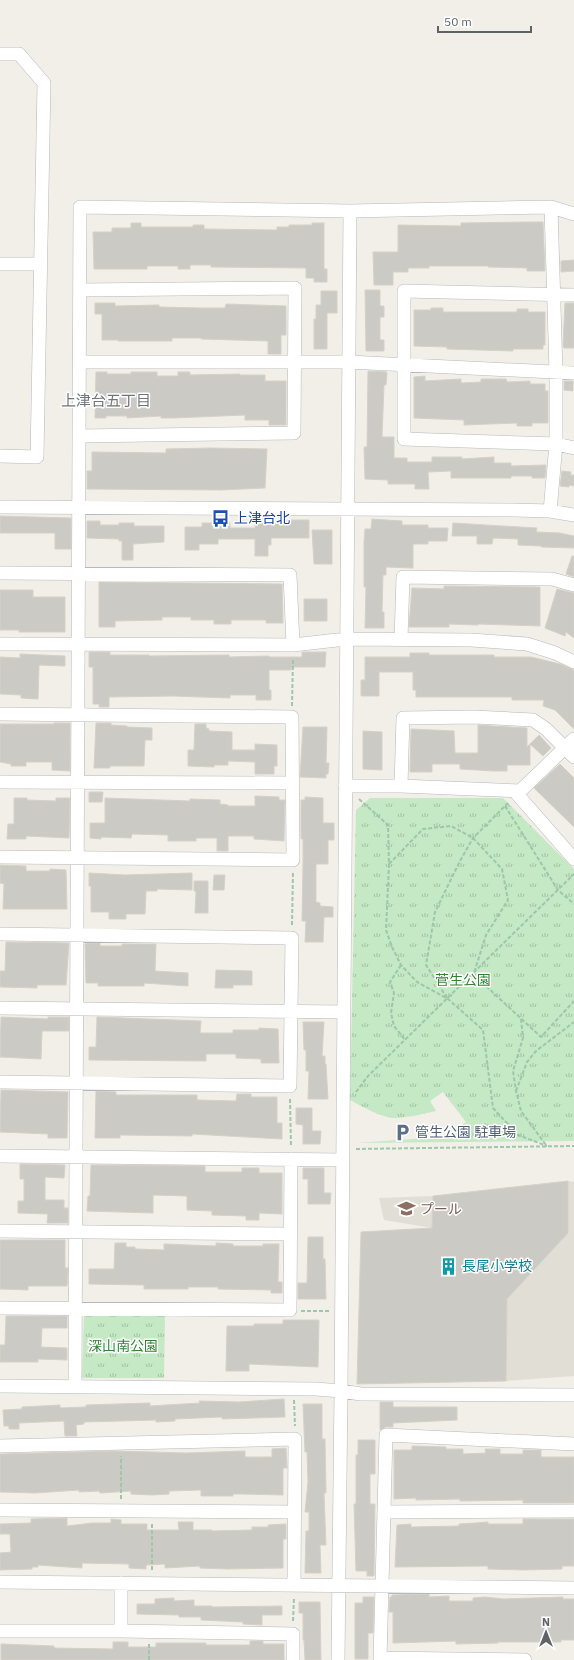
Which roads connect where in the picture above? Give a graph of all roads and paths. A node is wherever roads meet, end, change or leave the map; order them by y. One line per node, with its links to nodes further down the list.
1 (0, 54): 6 (street)
2 (551, 207): 3 (street); 4 (street); 8 (street)
3 (350, 211): 7 (street); 12 (street)
4 (574, 214)
5 (0, 264): 6 (street)
6 (40, 264): 19 (street)
7 (80, 290): 10 (street); 11 (street)
8 (553, 294): 9 (street); 13 (street); 14 (street)
9 (574, 295)
10 (80, 362): 11 (street); 16 (street)
11 (295, 362): 12 (street); 16 (street)
12 (348, 362): 13 (street); 22 (street)
13 (404, 365): 14 (street); 17 (street)
14 (556, 372): 15 (street); 17 (street)
15 (574, 373)
16 (79, 436): 21 (street)
17 (556, 444): 18 (street); 23 (street)
18 (574, 448)
19 (0, 456)
20 (0, 507): 21 (street)
21 (78, 508): 22 (street); 26 (street)
22 (348, 508): 23 (street); 28 (street)
23 (550, 511): 24 (street)
24 (574, 515)
25 (0, 573): 26 (street)
26 (78, 574): 31 (street); 32 (street)
27 (574, 585): 29 (street)
28 (346, 639): 29 (street); 32 (street); 41 (street)
29 (401, 639): 33 (street)
30 (0, 644): 31 (street)
31 (79, 645): 32 (street); 35 (street)
32 (293, 645): 36 (path)
33 (574, 662)
34 (0, 714): 35 (street)
35 (78, 715): 36 (street); 39 (street)
36 (292, 717): 40 (street)
37 (571, 748): 42 (street); 43 (street)
38 (0, 782): 39 (street)
39 (78, 782): 40 (street); 47 (street)
40 (291, 783): 49 (street)
41 (345, 786): 42 (street); 50 (path); 64 (street)
42 (401, 786): 43 (street)
43 (519, 793): 44 (path); 48 (street)
44 (505, 806): 45 (path); 52 (path)
45 (473, 838): 50 (path); 58 (path); 59 (path)
46 (0, 857): 47 (street)
47 (77, 858): 49 (street); 55 (street)
48 (574, 859)
49 (293, 860): 56 (path)
50 (389, 865): 57 (path)
51 (574, 874): 52 (path)
52 (558, 890): 53 (path); 58 (path)
53 (574, 904)
54 (0, 934): 55 (street)
55 (77, 936): 56 (street); 62 (street)
56 (292, 938): 63 (street)
57 (401, 964): 59 (path); 67 (path)
58 (473, 974): 59 (path); 65 (path)
59 (448, 999): 67 (path); 73 (path)
60 (574, 1001): 65 (path)
61 (0, 1008): 62 (street)
62 (77, 1009): 63 (street); 69 (street)
63 (291, 1011): 64 (street); 70 (street)
64 (343, 1012): 75 (street)
65 (521, 1019): 71 (path)
66 (574, 1022): 71 (path)
67 (405, 1040): 72 (path)
68 (0, 1082): 69 (street)
69 (76, 1083): 70 (street); 77 (street)
70 (290, 1086): 78 (path)
71 (516, 1091): 73 (path)
72 (355, 1094)
73 (547, 1146): 74 (path); 75 (path)
74 (574, 1146)
75 (342, 1154): 78 (street); 85 (street)
76 (0, 1156): 77 (street)
77 (76, 1157): 78 (street); 80 (street)
78 (291, 1159): 81 (street)
79 (0, 1231): 80 (street)
80 (76, 1232): 81 (street); 83 (street)
81 (290, 1234): 84 (street)
82 (0, 1308): 83 (street)
83 (75, 1308): 84 (street); 87 (street)
84 (290, 1310): 85 (path)
85 (341, 1311): 88 (street)
86 (0, 1386): 87 (street)
87 (75, 1387): 88 (street)
88 (341, 1391): 89 (street); 105 (street)
89 (574, 1395)
90 (294, 1397): 91 (path)
91 (295, 1439): 92 (street); 99 (street)
92 (122, 1442): 94 (street); 96 (path)
93 (574, 1444): 100 (street)
94 (0, 1446)
95 (0, 1510): 96 (street)
96 (121, 1511): 97 (street)
97 (152, 1511): 99 (street); 103 (path)
98 (574, 1511): 100 (street)
99 (294, 1512): 104 (street)
100 (384, 1512): 106 (street)
101 (0, 1582): 102 (street)
102 (121, 1583): 103 (street); 109 (street)
103 (152, 1583): 104 (street)
104 (294, 1585): 105 (street); 111 (path)
105 (338, 1586): 106 (street); 115 (street)
106 (382, 1586): 107 (street); 112 (street)
107 (574, 1588)
108 (0, 1631): 109 (street)
109 (121, 1631): 110 (street)
110 (149, 1632): 111 (street); 113 (path)
111 (293, 1634): 114 (street)
112 (380, 1659): 116 (street)
113 (149, 1660)
114 (293, 1660)
115 (338, 1660)
116 (525, 1660)

